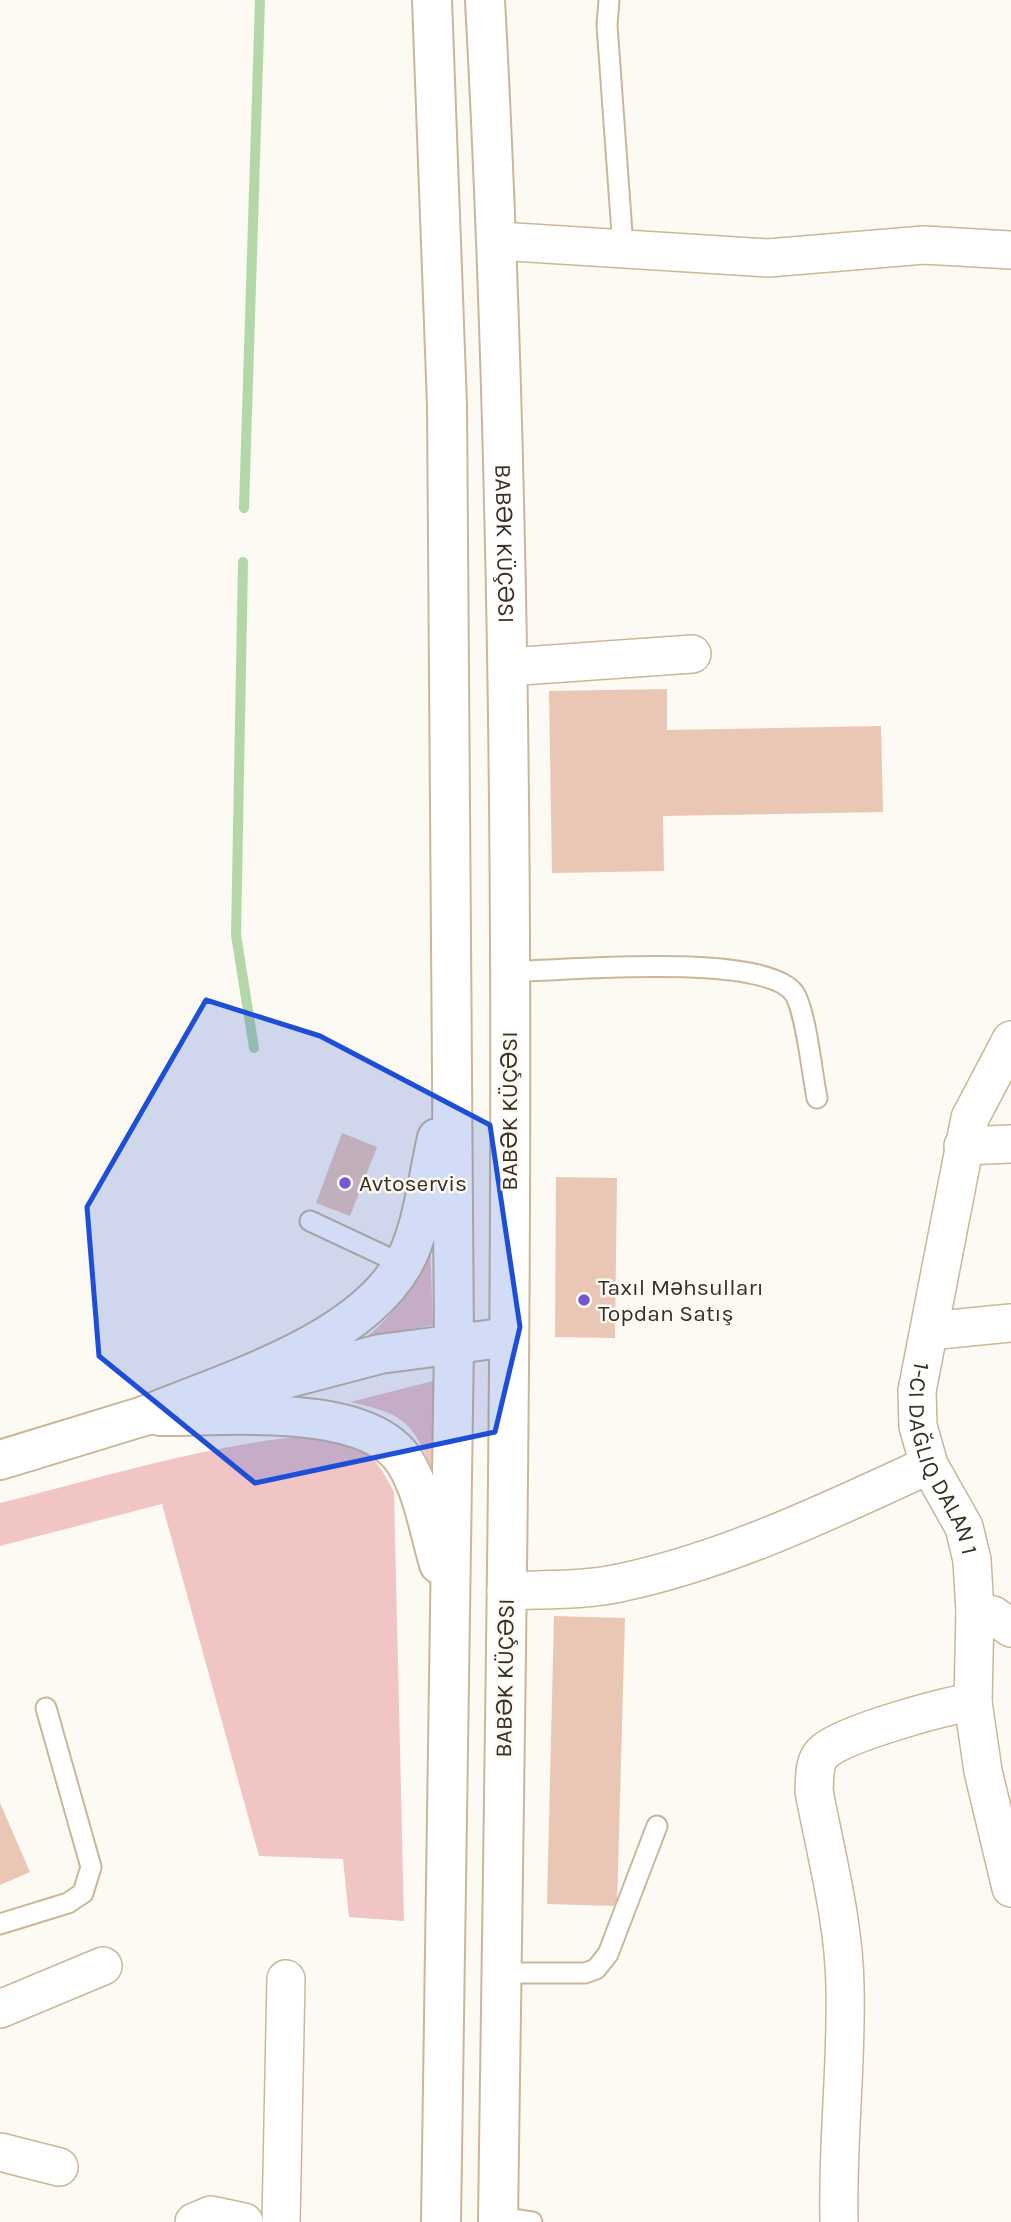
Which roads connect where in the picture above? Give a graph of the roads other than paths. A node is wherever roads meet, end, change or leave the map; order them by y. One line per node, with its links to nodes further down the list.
1 (432, 0): 11 (main road)
2 (485, 0): 4 (main road, BABƏK KÜÇƏSI)
3 (609, 0): 5 (lane)
4 (498, 241): 5 (street); 8 (main road, BABƏK KÜÇƏSI)
5 (623, 247): 6 (street)
6 (1011, 250)
7 (692, 654): 8 (street)
8 (507, 667): 9 (main road, BABƏK KÜÇƏSI)
9 (509, 972): 12 (lane); 19 (main road, BABƏK KÜÇƏSI)
10 (1011, 1040): 14 (street)
11 (450, 1085): 16 (main road); 20 (main road)
12 (817, 1098)
13 (1011, 1144): 14 (street)
14 (963, 1146): 18 (street)
15 (310, 1221): 16 (lane)
16 (404, 1265): 21 (main road)
17 (1011, 1323): 18 (street)
18 (929, 1331): 23 (street)
19 (509, 1337): 20 (main road); 24 (main road, BABƏK KÜÇƏSI)
20 (454, 1342): 21 (main road); 25 (main road)
21 (144, 1416): 22 (main road); 25 (main road)
22 (0, 1460)
23 (929, 1465): 24 (street); 26 (street)
24 (506, 1591): 34 (main road, BABƏK KÜÇƏSI)
25 (450, 1598): 43 (main road)
26 (975, 1612): 27 (street); 28 (street)
27 (1011, 1628)
28 (973, 1702): 31 (street); 44 (street)
29 (46, 1708): 32 (lane)
30 (657, 1826): 34 (lane)
31 (1011, 1888)
32 (0, 1924)
33 (103, 1966): 36 (street)
34 (501, 1973): 39 (main road, BABƏK KÜÇƏSI)
35 (286, 1979): 42 (street)
36 (0, 2009)
37 (0, 2151): 38 (street)
38 (59, 2167)
39 (509, 2220)
40 (194, 2222): 41 (street)
41 (244, 2222)
42 (281, 2222)
43 (441, 2222)
44 (839, 2222)

